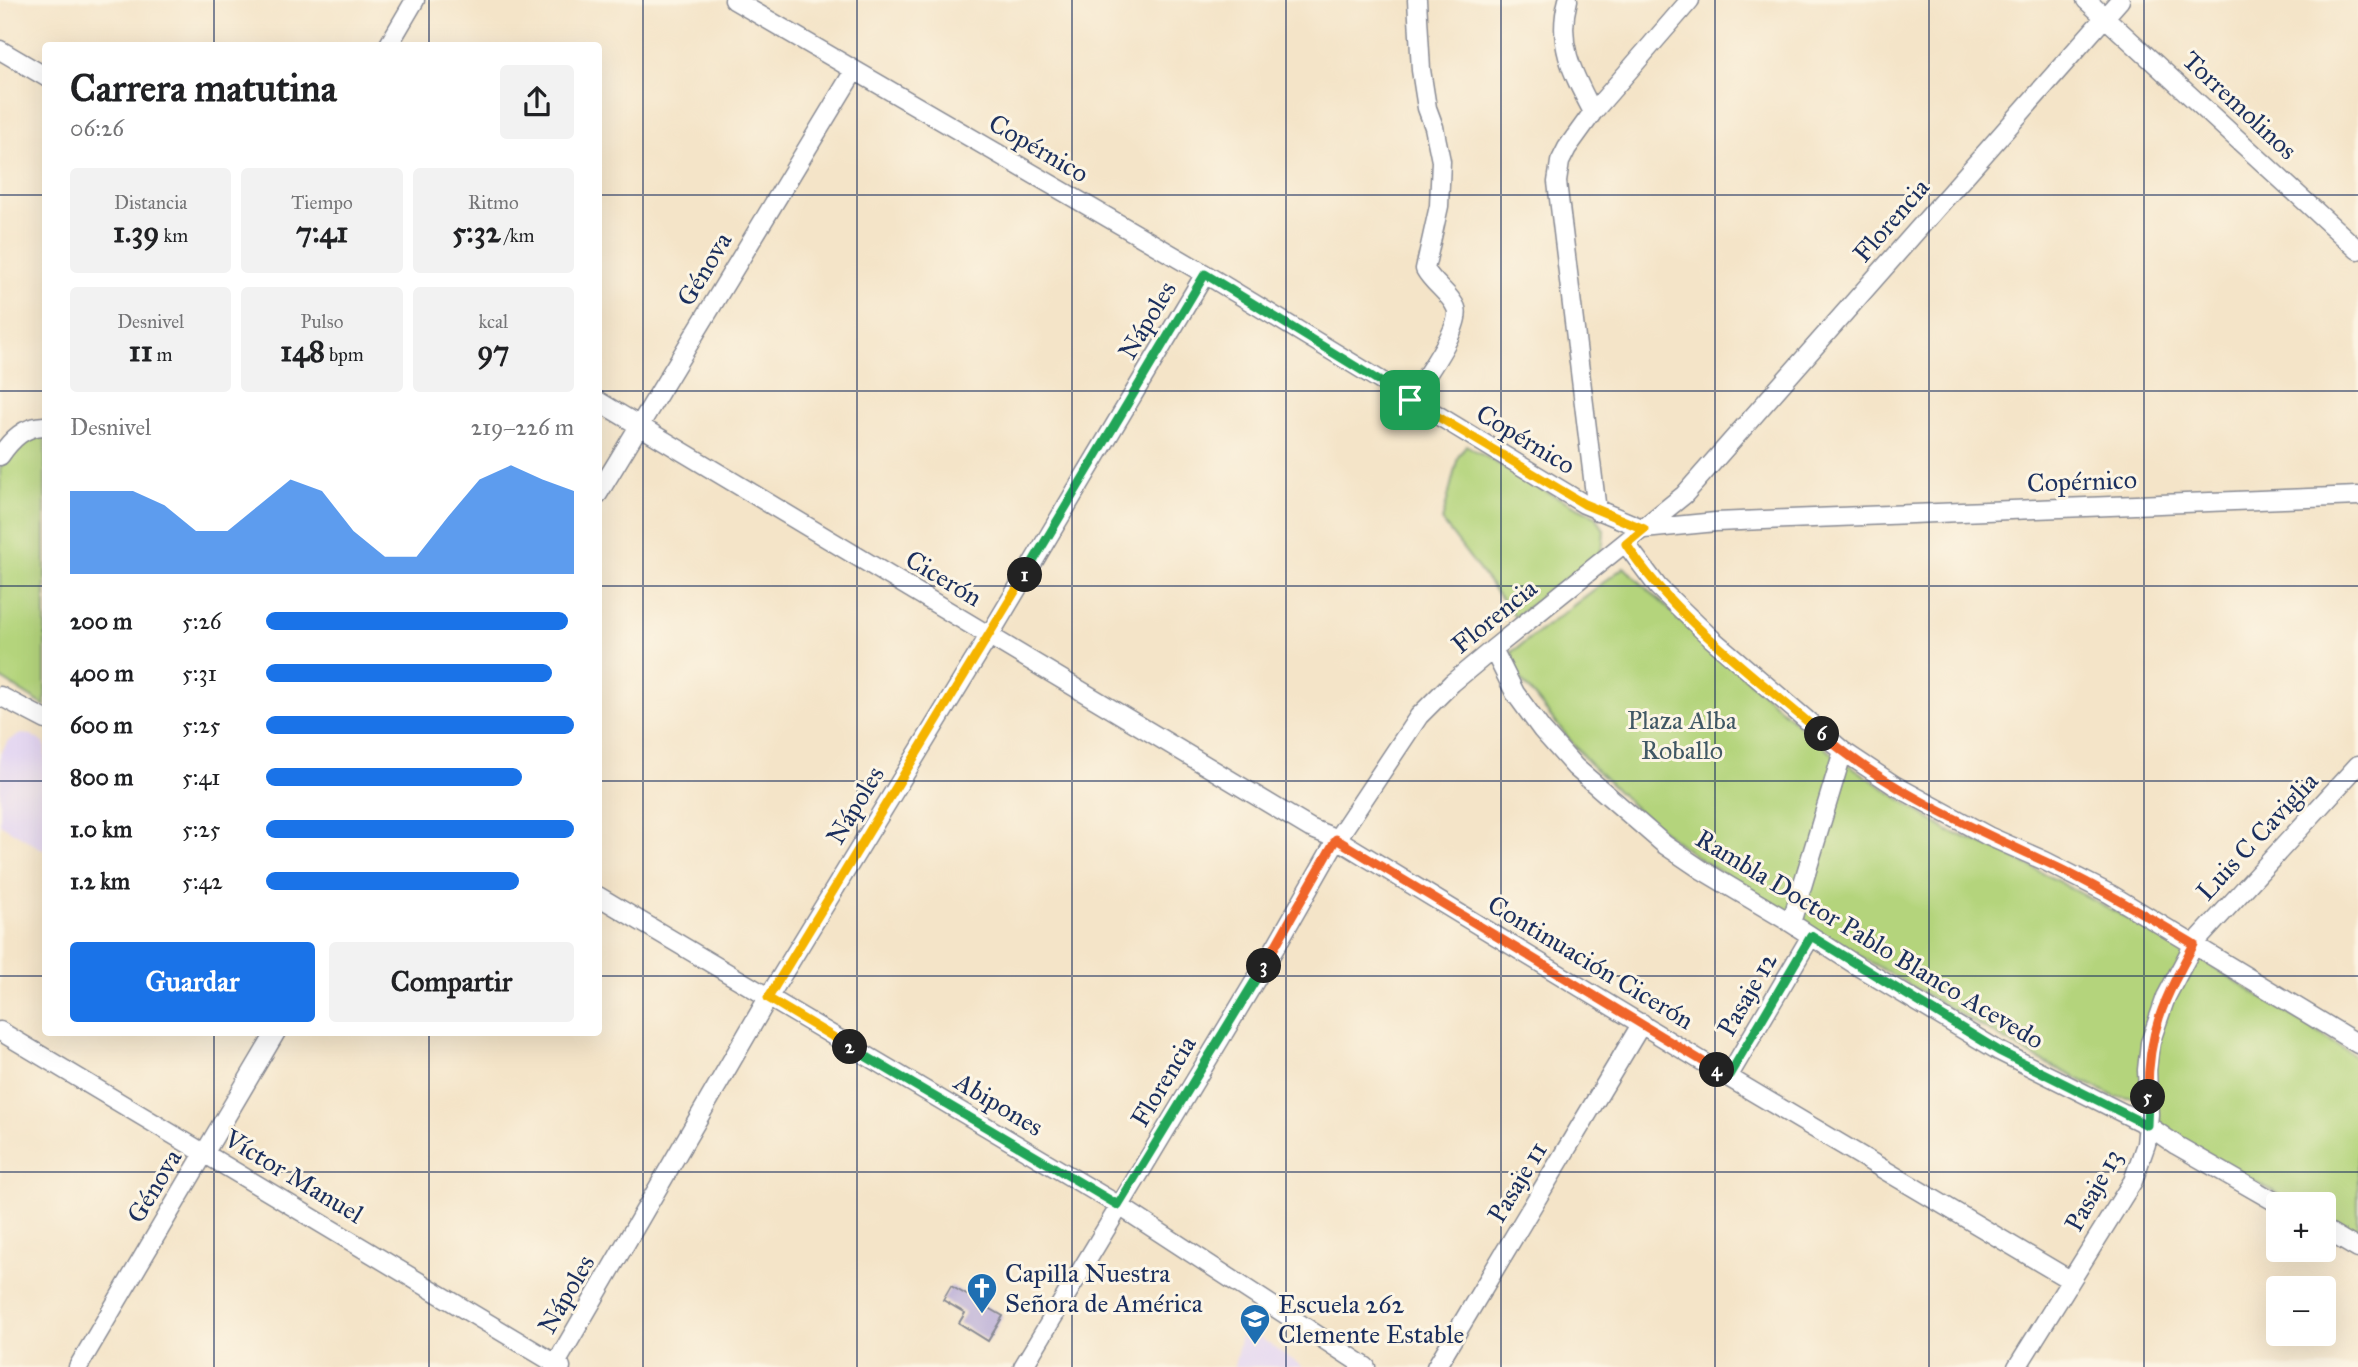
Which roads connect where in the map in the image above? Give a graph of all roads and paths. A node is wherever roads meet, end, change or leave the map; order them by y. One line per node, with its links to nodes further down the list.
1 (415, 0): 9 (street)
2 (734, 0): 11 (street, Copérnico)
3 (1417, 0): 16 (street)
4 (1568, 0): 13 (street)
5 (1690, 0): 13 (street)
6 (2086, 0): 8 (street, Torremolinos)
7 (2120, 0): 8 (street, Florencia)
8 (2105, 17): 14 (street, Torremolinos); 24 (street, Florencia)
9 (390, 42)
10 (0, 50): 12 (street)
11 (854, 71): 15 (street, Copérnico); 18 (street, Génova)
12 (42, 75)
13 (1593, 112): 23 (street)
14 (2358, 250)
15 (1205, 274): 16 (street, Copérnico); 26 (street, Nápoles)
16 (1410, 400): 23 (street, Copérnico)
17 (602, 403): 18 (street, Cicerón)
18 (640, 425): 21 (street, Génova); 26 (street, Cicerón)
19 (41, 426): 20 (street)
20 (0, 456)
21 (602, 487)
22 (2358, 496): 24 (street, Copérnico)
23 (1597, 511): 24 (street, Copérnico)
24 (1644, 529): 25 (street, Florencia)
25 (1626, 544): 27 (street, Florencia); 30 (street)
26 (989, 636): 32 (street, Cicerón); 37 (street, Nápoles)
27 (1493, 649): 32 (street, Florencia); 34 (street, Rambla Doctor Pablo Blanco Acevedo)
28 (0, 696): 29 (street)
29 (42, 718)
30 (1843, 751): 34 (street); 36 (street)
31 (2358, 765): 36 (street, Luis C Caviglia)
32 (1336, 839): 38 (street, Continuación Cicerón); 46 (street, Florencia)
33 (602, 898): 37 (street, Abipones)
34 (1791, 923): 35 (street, Rambla Doctor Pablo Blanco Acevedo)
35 (1811, 936): 42 (street, Pasaje 12); 43 (street, Rambla Doctor Pablo Blanco Acevedo)
36 (2194, 944): 41 (street); 43 (street, Pasaje 13)
37 (768, 998): 46 (street, Abipones); 50 (street, Nápoles)
38 (1642, 1023): 42 (street, Continuación Cicerón); 54 (street, Pasaje 11)
39 (0, 1031): 44 (street, Víctor Manuel)
40 (274, 1036): 44 (street, Génova)
41 (2358, 1044)
42 (1728, 1077): 49 (street, Continuación Cicerón)
43 (2147, 1125): 45 (street, Rambla Doctor Pablo Blanco Acevedo); 49 (street, Pasaje 13)
44 (205, 1153): 50 (street, Víctor Manuel); 51 (street, Génova)
45 (2266, 1197)
46 (1118, 1205): 52 (street, Florencia); 53 (street, Abipones)
47 (2336, 1236): 48 (street)
48 (2358, 1249)
49 (2070, 1280): 55 (street, Pasaje 13)
50 (557, 1366)
51 (78, 1367)
52 (1023, 1367)
53 (1366, 1367)
54 (1436, 1367)
55 (2017, 1367)

